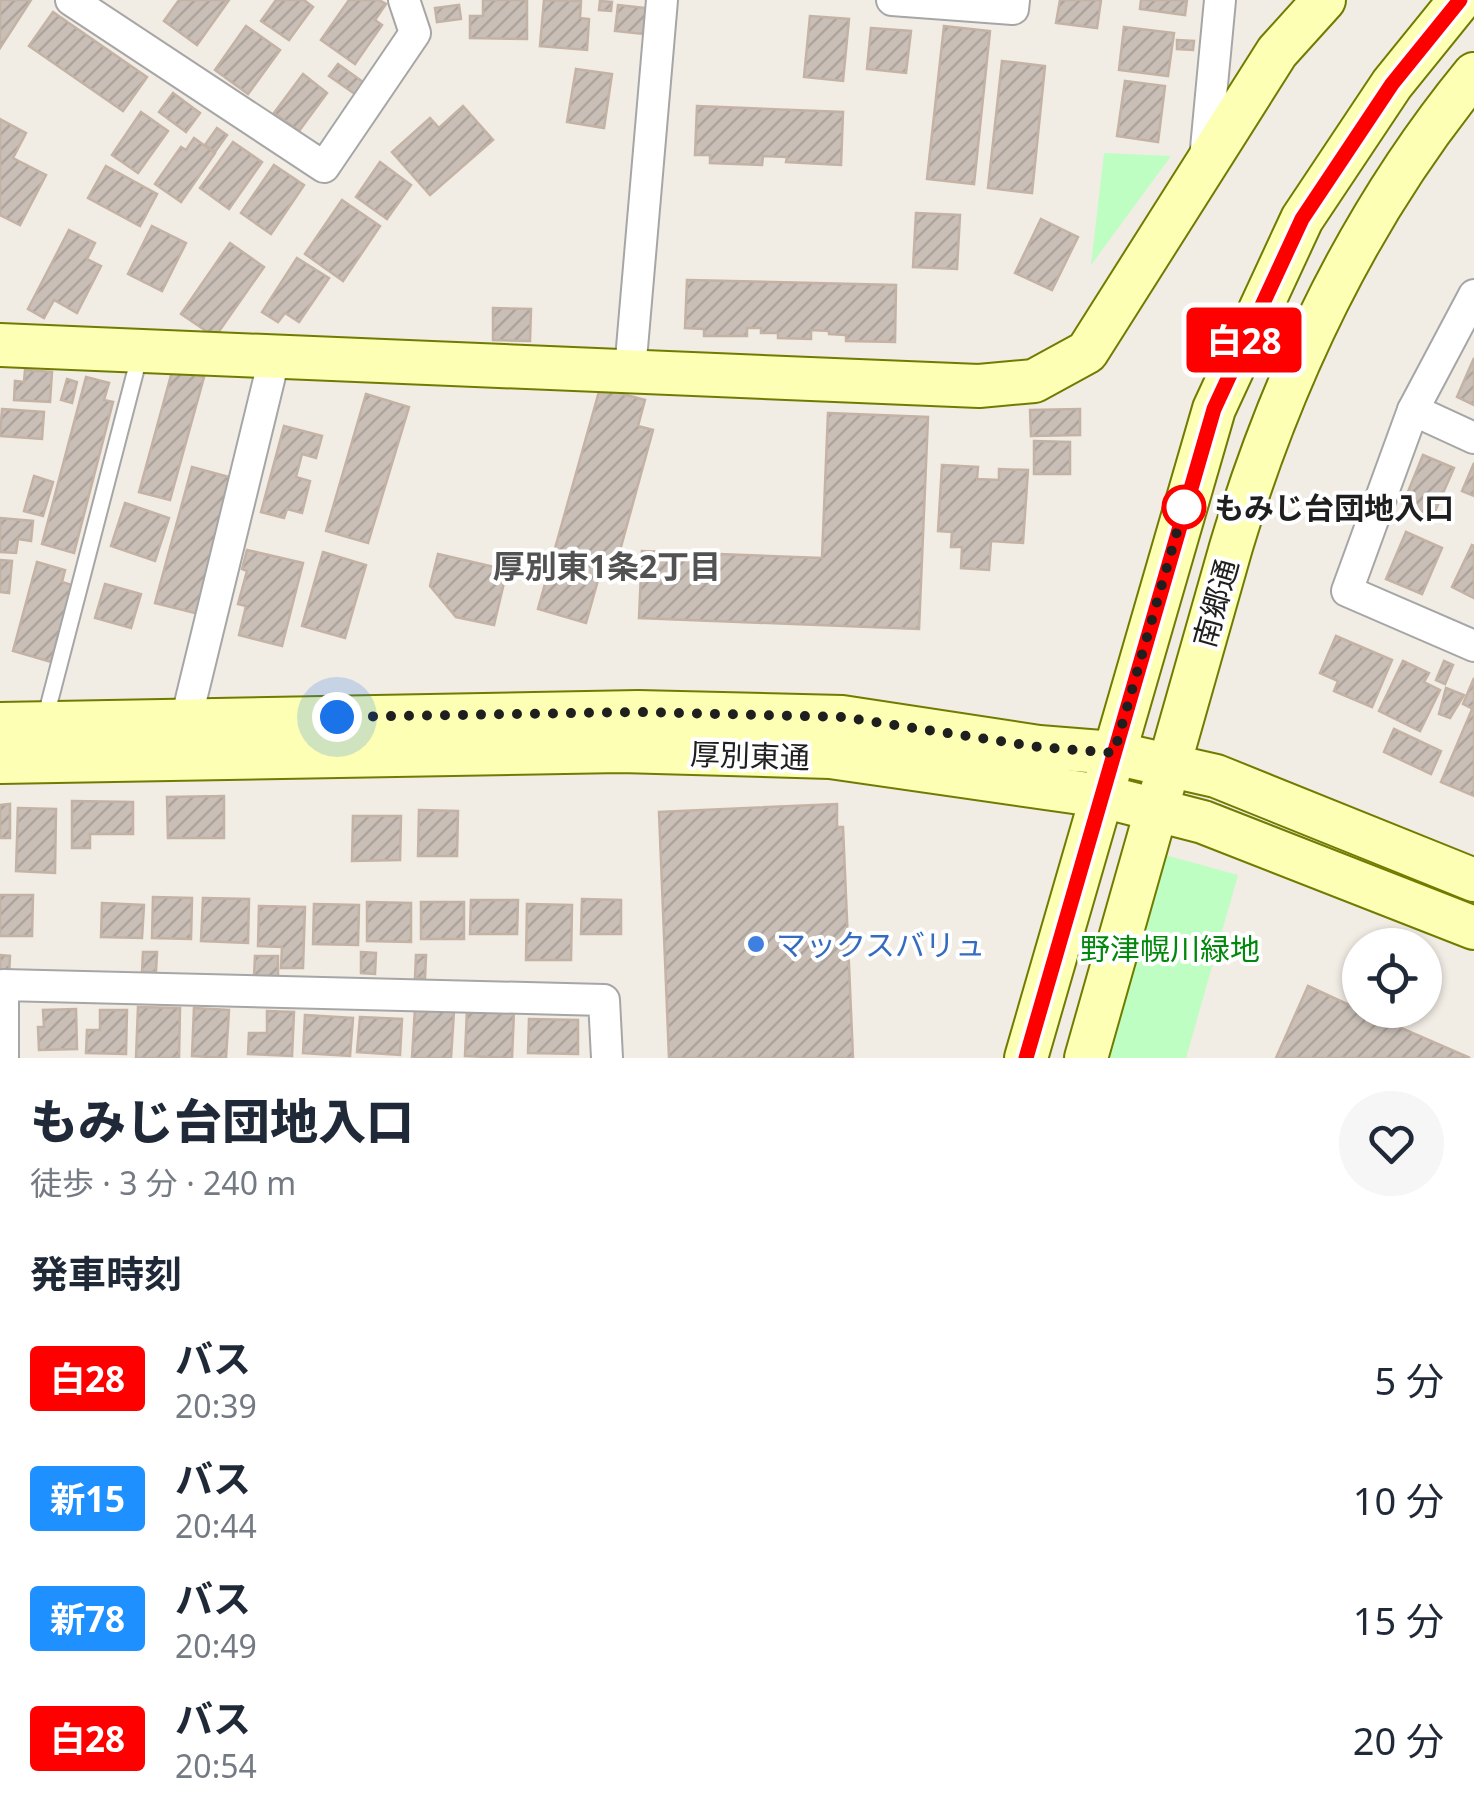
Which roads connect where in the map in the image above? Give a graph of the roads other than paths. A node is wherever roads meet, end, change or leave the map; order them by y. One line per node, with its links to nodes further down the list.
1 (71, 0): 2 (street)
2 (404, 0)
3 (662, 0): 15 (street)
4 (892, 0): 5 (street)
5 (1014, 0)
6 (1220, 0): 10 (street)
7 (1324, 0): 10 (street)
8 (1460, 0): 22 (street, 南郷通)
9 (1474, 74): 24 (street, 南郷通)
10 (1204, 166): 15 (street)
11 (1474, 295): 16 (street)
12 (0, 345): 13 (street)
13 (142, 350): 14 (street); 20 (lane)
14 (275, 355): 15 (street); 19 (street)
15 (630, 370)
16 (1413, 410): 17 (street); 18 (street)
17 (1474, 438)
18 (1474, 646)
19 (186, 720): 20 (street, 厚別東通); 22 (street, 厚別東通)
20 (44, 723): 21 (street, 厚別東通)
21 (0, 724)
22 (1114, 753): 24 (street, 厚別東通); 25 (street, 南郷通)
23 (0, 762): 25 (street, 厚別東通)
24 (1168, 764): 26 (street, 南郷通); 27 (street, 厚別東通)
25 (1102, 796): 26 (street, 厚別東通); 31 (street, 南郷通)
26 (1156, 810): 28 (street, 厚別東通); 32 (street, 南郷通)
27 (1474, 880)
28 (1474, 928)
29 (3, 1058): 30 (street)
30 (606, 1058)
31 (1026, 1058)
32 (1086, 1058)

